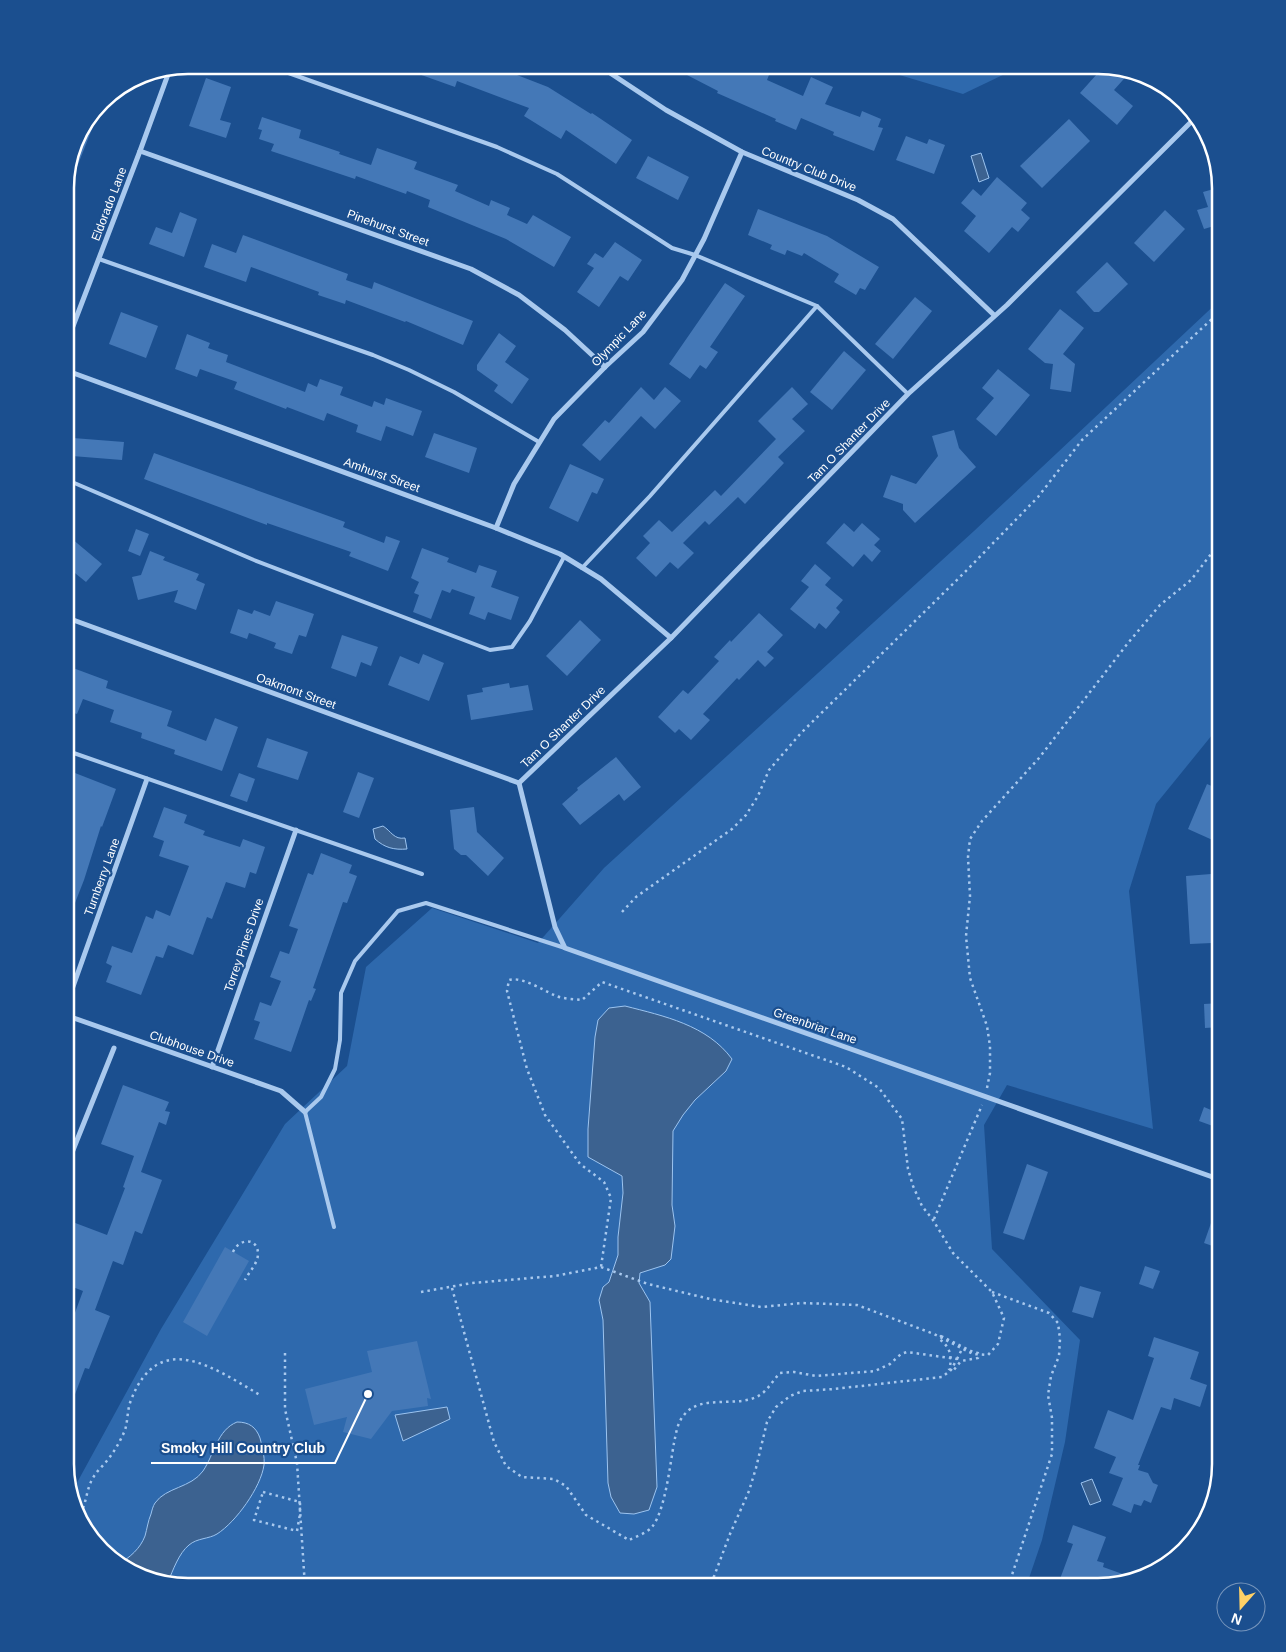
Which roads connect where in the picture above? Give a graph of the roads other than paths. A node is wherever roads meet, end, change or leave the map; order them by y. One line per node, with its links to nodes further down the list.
1 (291, 74): 7 (lane)
2 (612, 74): 6 (street, Country Club Drive)
3 (168, 76): 5 (street, Eldorado Lane)
4 (1191, 122): 10 (street, Tam O Shanter Drive)
5 (140, 151): 8 (street, Eldorado Lane); 12 (street, Pinehurst Street)
6 (742, 152): 7 (street, Olympic Lane); 10 (street, Country Club Drive)
7 (696, 255): 9 (lane); 12 (street, Olympic Lane)
8 (99, 259): 11 (street, Eldorado Lane); 15 (lane)
9 (817, 306): 14 (lane); 19 (lane)
10 (994, 315): 14 (street, Tam O Shanter Drive)
11 (74, 324)
12 (605, 367): 15 (street, Olympic Lane)
13 (74, 373): 17 (street, Amhurst Street)
14 (908, 394): 21 (street, Tam O Shanter Drive)
15 (539, 442): 17 (street, Olympic Lane)
16 (74, 483): 18 (lane)
17 (496, 528): 18 (street, Amhurst Street)
18 (564, 557): 19 (street, Amhurst Street)
19 (582, 568): 21 (street, Amhurst Street)
20 (74, 620): 24 (street, Oakmont Street)
21 (671, 638): 24 (street, Tam O Shanter Drive)
22 (74, 753): 23 (lane)
23 (147, 779): 25 (lane); 28 (street, Turnberry Lane)
24 (519, 783): 27 (street)
25 (296, 830): 26 (lane); 31 (street, Torrey Pines Drive)
26 (422, 874)
27 (565, 948): 32 (lane); 34 (street, Greenbriar Lane)
28 (74, 984)
29 (74, 1018): 31 (street, Clubhouse Drive)
30 (114, 1048): 33 (street)
31 (212, 1067): 32 (street, Clubhouse Drive)
32 (305, 1112): 35 (lane)
33 (74, 1148)
34 (1212, 1177)
35 (334, 1227)

